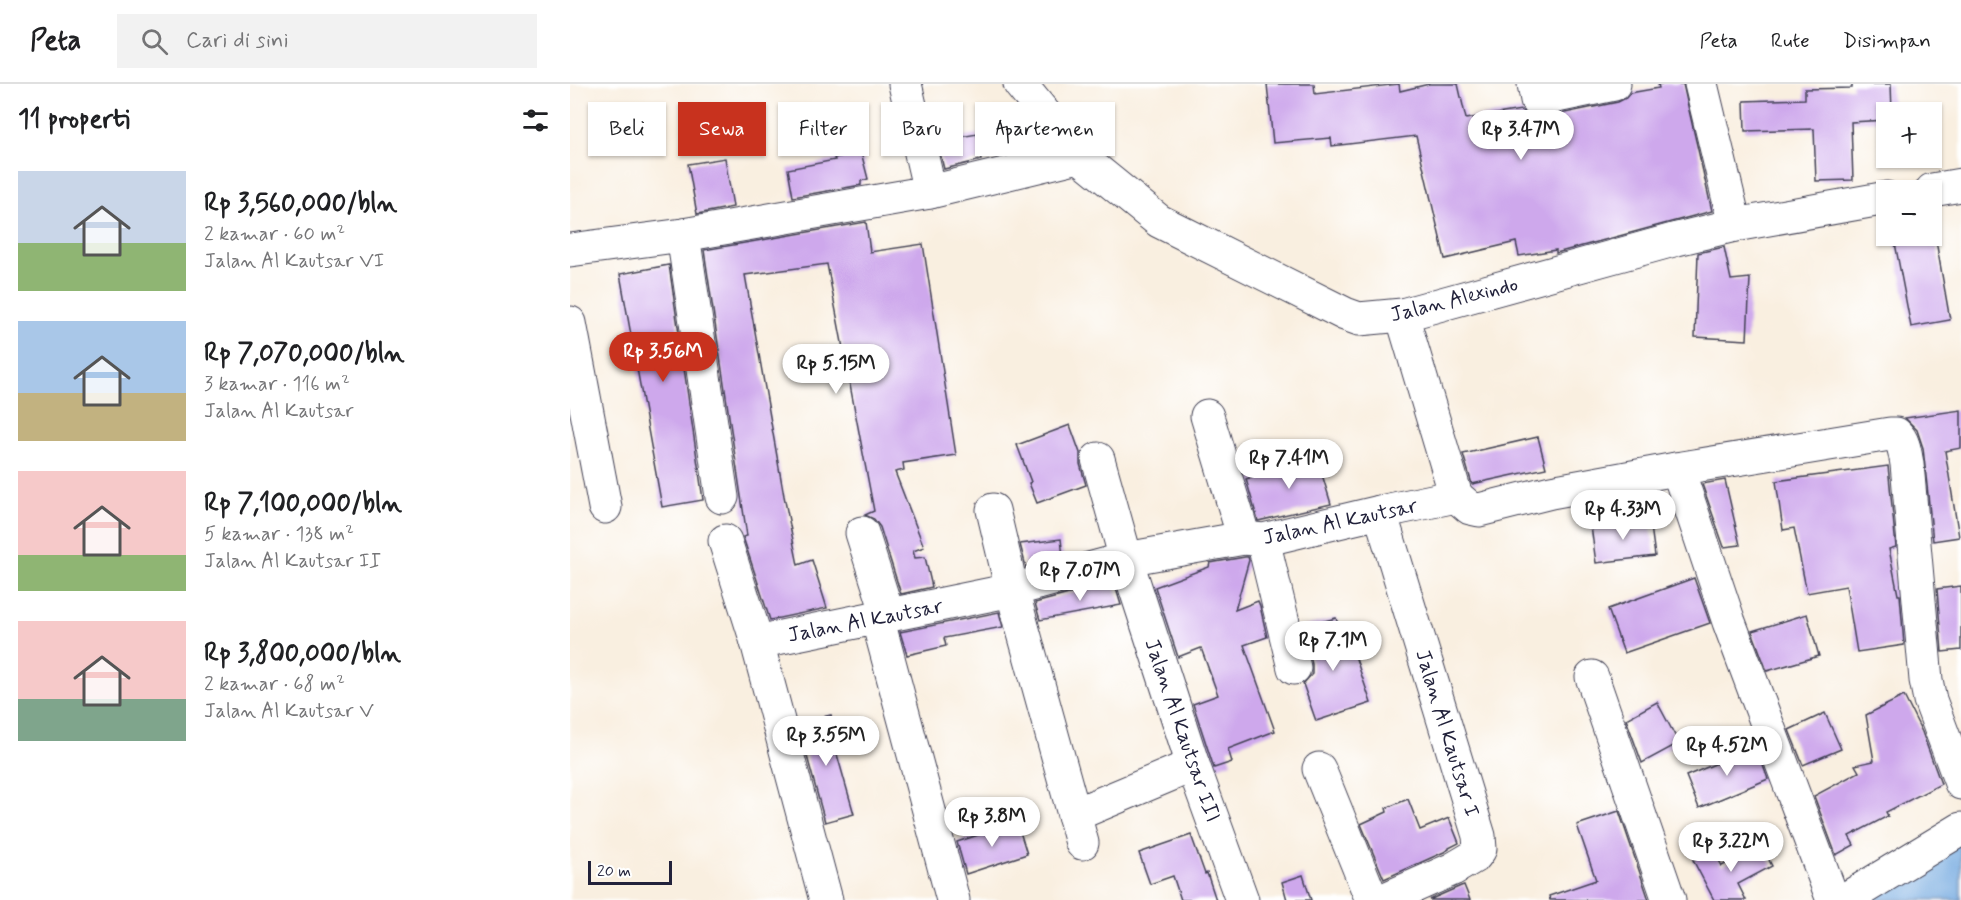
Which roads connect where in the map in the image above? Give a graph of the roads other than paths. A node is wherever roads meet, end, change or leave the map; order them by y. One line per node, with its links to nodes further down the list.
1 (905, 84): 10 (street)
2 (1020, 84): 6 (street, Jalan Alexindo)
3 (1534, 84): 4 (street)
4 (1614, 84)
5 (1701, 84): 12 (street)
6 (1034, 102)
7 (1078, 156): 10 (street); 15 (street, Jalan Alexindo)
8 (1961, 185): 9 (street)
9 (1942, 188)
10 (930, 192): 13 (street)
11 (1876, 200): 12 (street, Jalan Alexindo)
12 (1735, 225): 15 (street, Jalan Alexindo)
13 (683, 235): 14 (street); 21 (street)
14 (570, 250)
15 (1402, 315): 20 (street)
16 (570, 322): 22 (street)
17 (1207, 416): 26 (street)
18 (1098, 459): 28 (street, Jalan Al Kautsar III)
19 (1676, 469): 20 (street); 36 (street); 44 (street)
20 (1456, 496): 24 (street, Jalan Al Kautsar)
21 (722, 497)
22 (605, 507)
23 (993, 510): 29 (street)
24 (1380, 512): 26 (street, Jalan Al Kautsar); 42 (street, Jalan Al Kautsar I)
25 (862, 533): 30 (street)
26 (1253, 539): 28 (street, Jalan Al Kautsar); 32 (street)
27 (725, 540): 31 (street)
28 (1126, 560): 29 (street, Jalan Al Kautsar); 34 (street, Jalan Al Kautsar III)
29 (1012, 590): 30 (street, Jalan Al Kautsar); 34 (street)
30 (882, 616): 31 (street, Jalan Al Kautsar); 39 (street)
31 (757, 642): 38 (street)
32 (1294, 668)
33 (1592, 677): 43 (street)
34 (1193, 765): 40 (street, Jalan Al Kautsar III)
35 (1319, 769): 41 (street)
36 (1961, 783)
37 (1961, 829): 45 (street)
38 (826, 900)
39 (953, 900)
40 (1242, 900)
41 (1372, 900)
42 (1383, 900)
43 (1669, 900)
44 (1833, 900)
45 (1844, 900)

